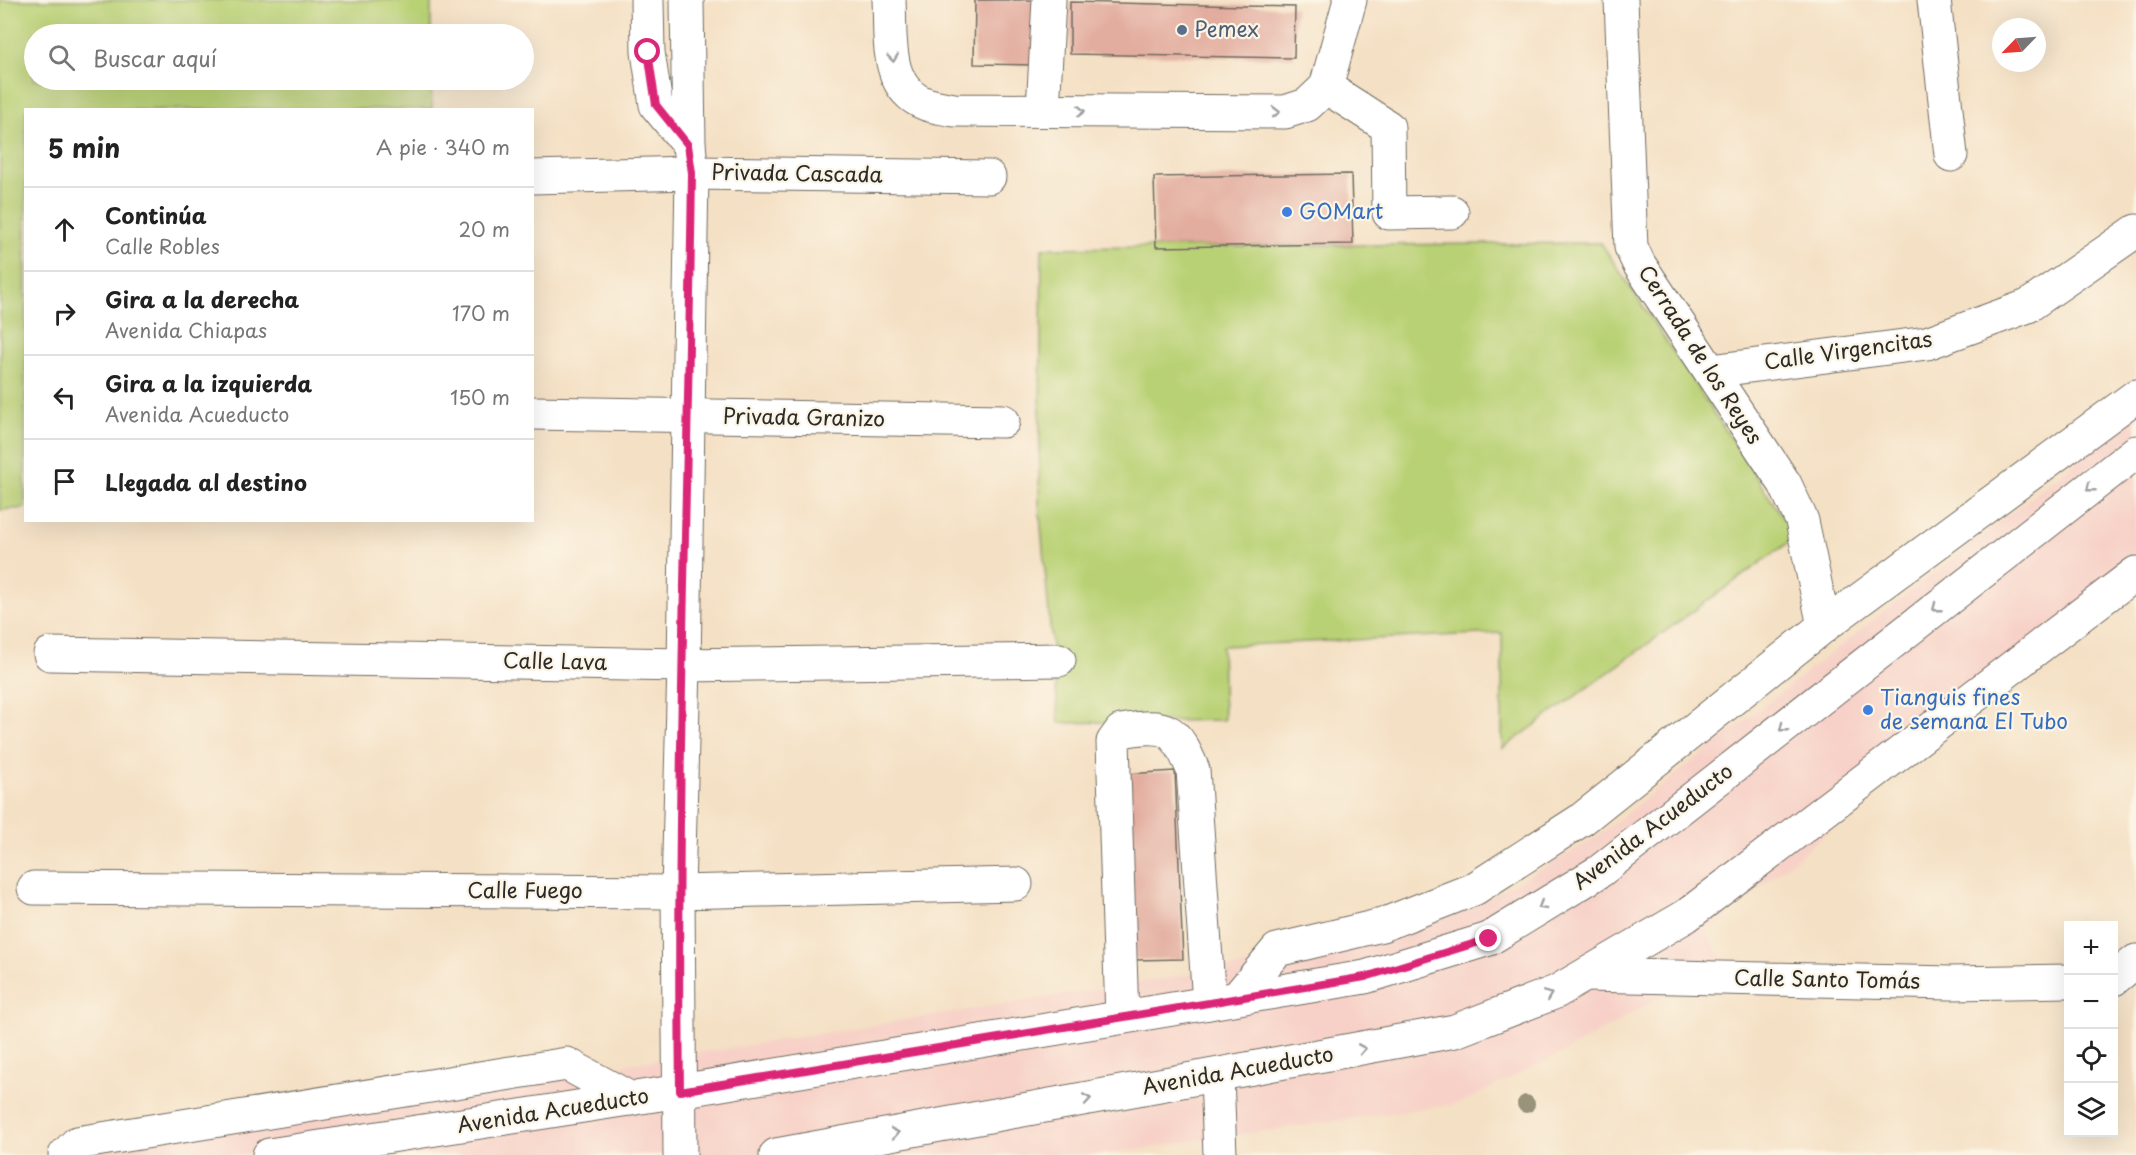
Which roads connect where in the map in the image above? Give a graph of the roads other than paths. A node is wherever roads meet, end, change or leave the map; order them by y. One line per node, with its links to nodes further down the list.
1 (646, 0): 11 (street)
2 (687, 0): 11 (street)
3 (889, 0): 9 (street, one-way to 9)
4 (1048, 0): 9 (street)
5 (1350, 0): 8 (street)
6 (1621, 0): 16 (street, Cerrada de los Reyes)
7 (1934, 0): 10 (street)
8 (1326, 87): 9 (street, one-way to 8); 14 (street)
9 (1043, 110)
10 (1950, 155)
11 (690, 159): 12 (street, Privada Cascada); 13 (street, Privada Cascada); 19 (street)
12 (534, 177)
13 (989, 177)
14 (1452, 212)
15 (2136, 231): 16 (street, Calle Virgencitas)
16 (1711, 371): 23 (street, Cerrada de los Reyes)
17 (2136, 396): 23 (street)
18 (534, 413): 19 (street, Privada Granizo)
19 (688, 417): 20 (street, Privada Granizo); 26 (street)
20 (1003, 421)
21 (2136, 452): 36 (street, Avenida Acueducto, one-way to 36)
22 (2136, 573): 31 (street, Avenida Acueducto)
23 (1824, 626): 36 (street)
24 (51, 654): 26 (street, Calle Lava)
25 (1059, 660): 26 (street, Calle Lava)
26 (684, 665): 29 (street)
27 (1016, 884): 29 (street, Calle Fuego)
28 (34, 888): 29 (street, Calle Fuego)
29 (678, 892): 39 (street)
30 (2136, 961): 32 (street)
31 (1586, 975): 35 (street, Calle Santo Tomás); 38 (street, Avenida Acueducto, one-way to 31)
32 (2118, 977)
33 (2118, 980): 34 (street)
34 (2136, 980)
35 (2064, 981)
36 (1223, 1001): 37 (street, Avenida Acueducto); 37 (street)
37 (1122, 1017): 39 (street, Avenida Acueducto)
38 (1217, 1076): 44 (street, Avenida Acueducto, one-way to 38); 45 (street)
39 (680, 1091): 40 (street, Avenida Acueducto); 43 (street)
40 (631, 1099): 41 (street); 42 (street, Avenida Acueducto)
41 (65, 1155)
42 (269, 1155)
43 (680, 1155)
44 (776, 1155)
45 (1220, 1155)

